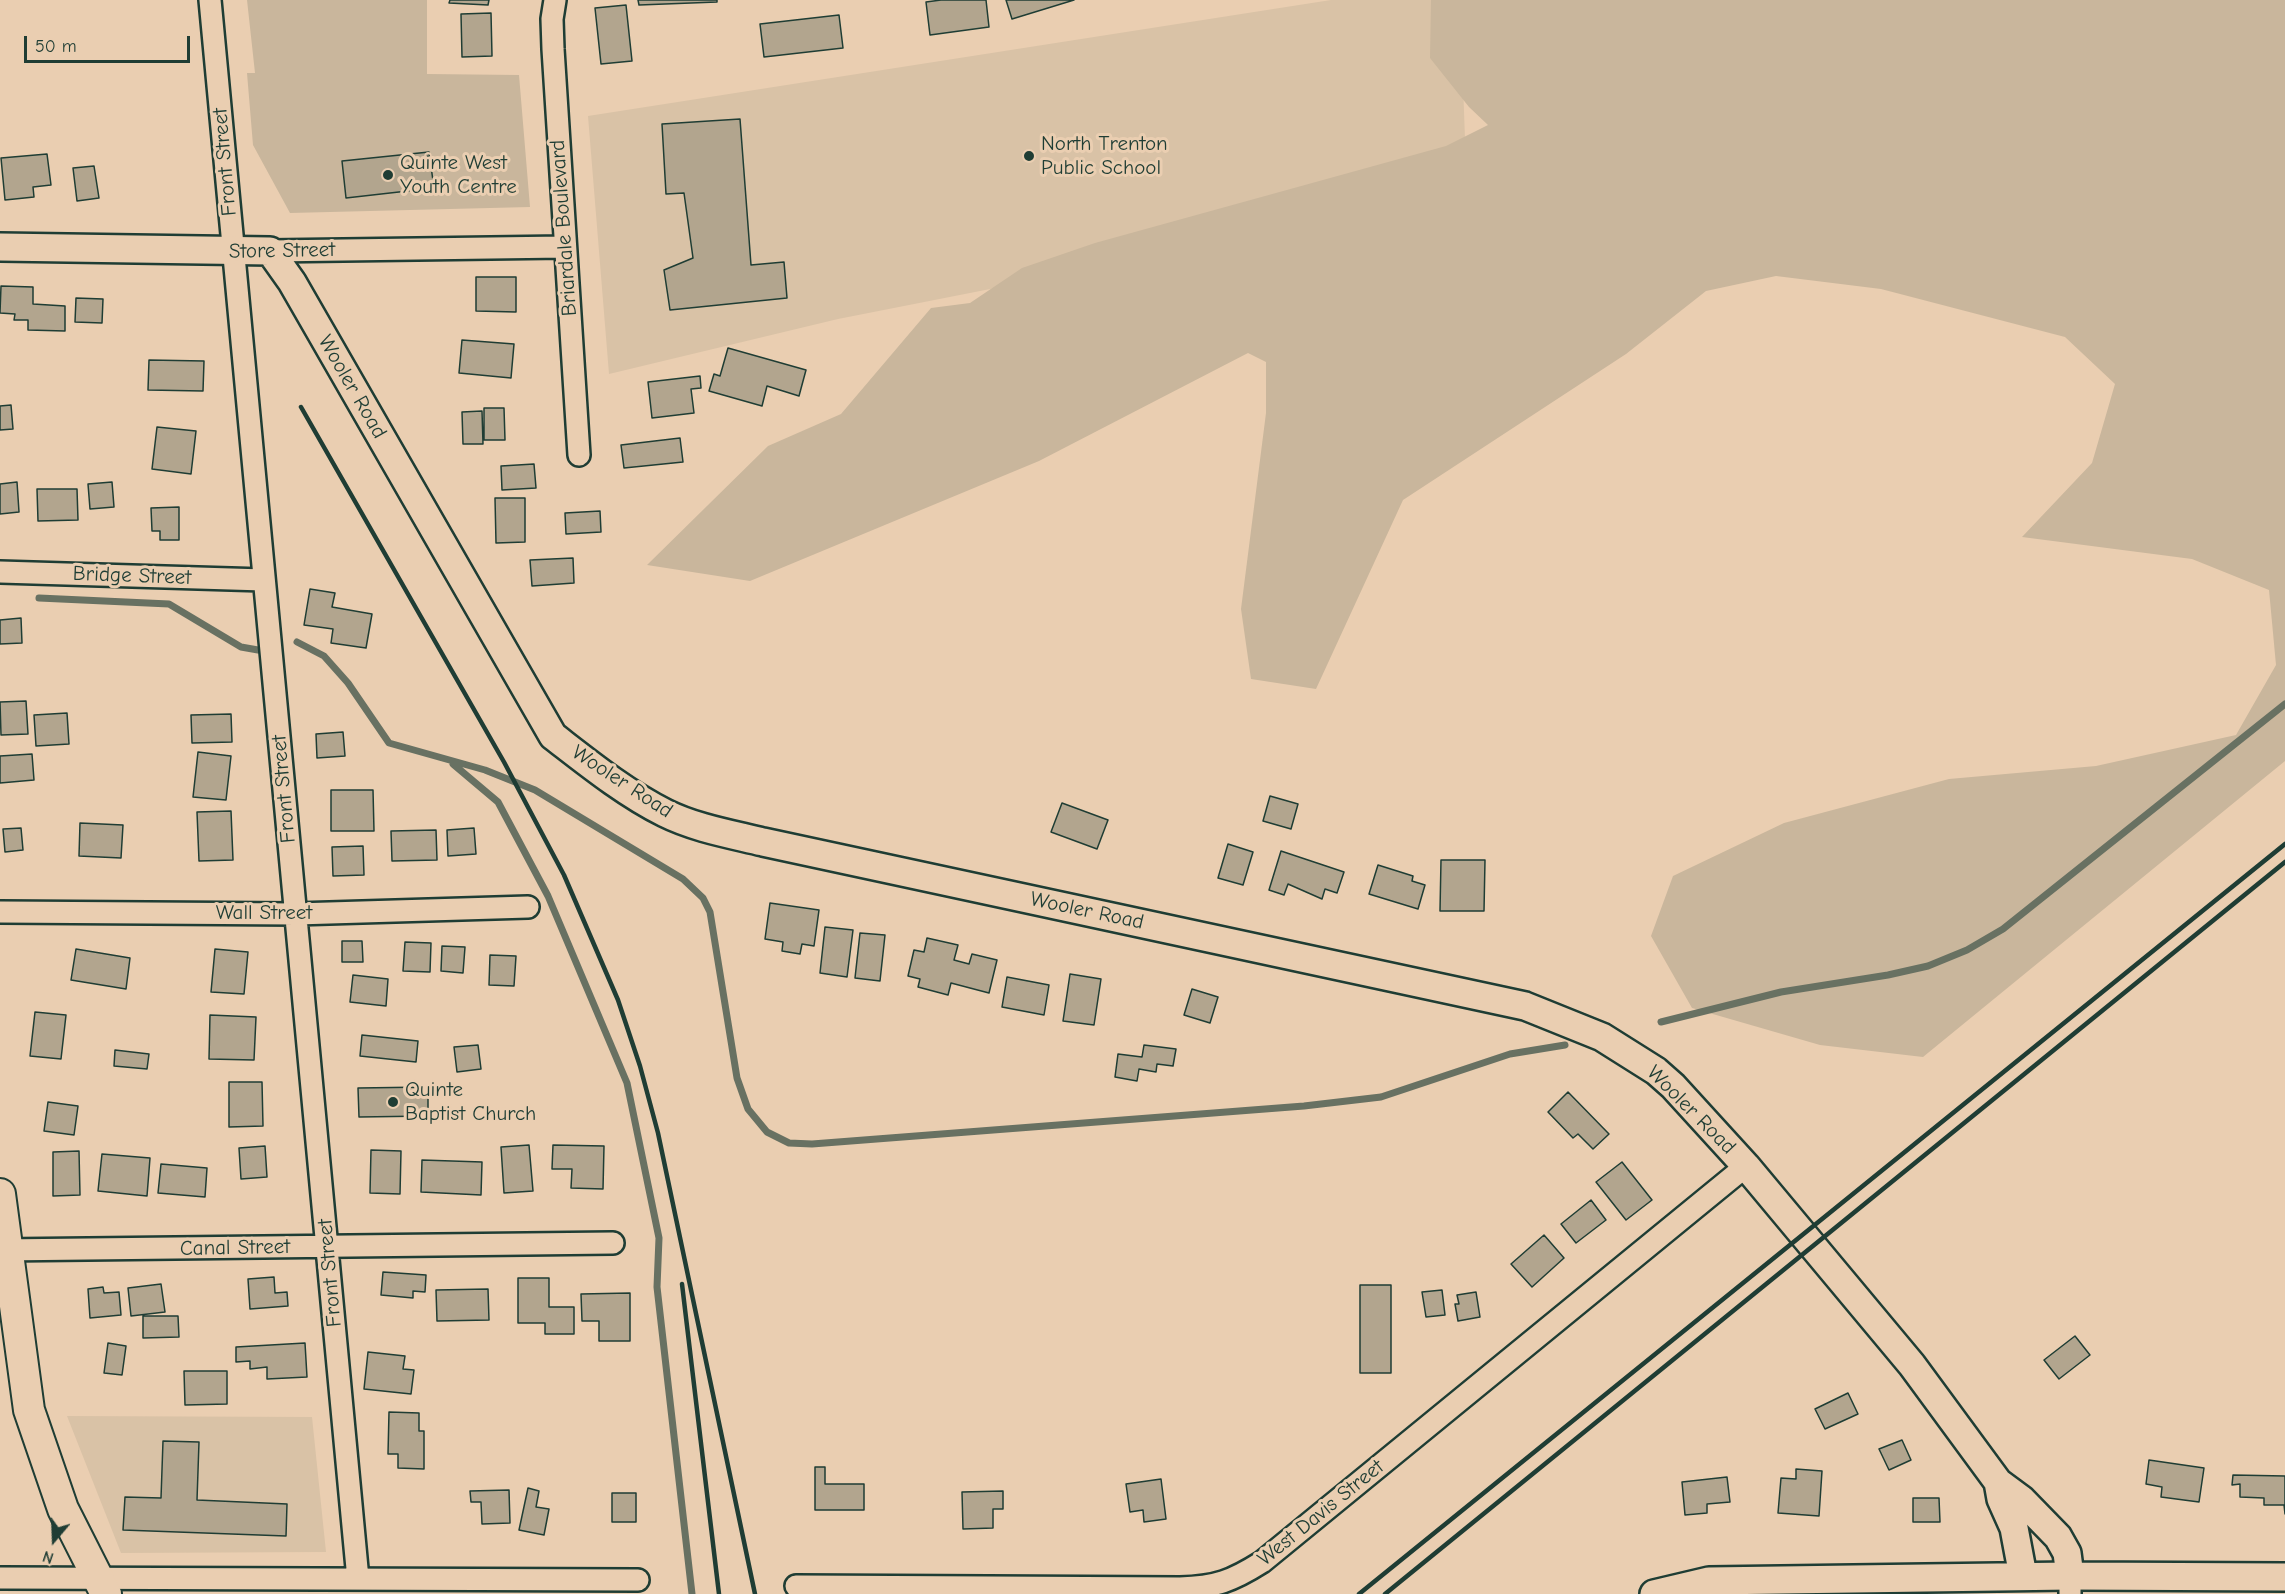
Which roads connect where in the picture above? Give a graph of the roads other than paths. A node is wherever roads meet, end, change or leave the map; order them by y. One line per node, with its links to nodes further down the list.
1 (210, 0): 5 (street, Front Street)
2 (555, 0): 4 (street, Briardale Boulevard)
3 (0, 247): 5 (street, Store Street)
4 (564, 247): 6 (street, Store Street); 7 (street, Briardale Boulevard)
5 (234, 252): 6 (street, Store Street); 9 (street, Front Street)
6 (270, 252): 13 (street, Wooler Road)
7 (579, 455)
8 (0, 572): 9 (street, Bridge Street)
9 (264, 580): 12 (street, Front Street)
10 (528, 907): 12 (street, Wall Street)
11 (0, 912): 12 (street, Wall Street)
12 (296, 914): 16 (street, Front Street)
13 (1746, 1166): 18 (street, Wooler Road); 26 (street, West Davis Street)
14 (0, 1194): 17 (main road)
15 (614, 1243): 16 (street, Canal Street)
16 (328, 1247): 17 (street, Canal Street); 22 (street, Front Street)
17 (3, 1250): 25 (main road)
18 (1998, 1482): 19 (street, Wooler Road); 24 (street, Wooler Road)
19 (2023, 1576): 24 (street); 27 (street)
20 (2285, 1577): 24 (street)
21 (0, 1578): 25 (street)
22 (358, 1579): 23 (street); 25 (street)
23 (638, 1580)
24 (2070, 1585)
25 (103, 1586)
26 (796, 1586)
27 (1654, 1594)

